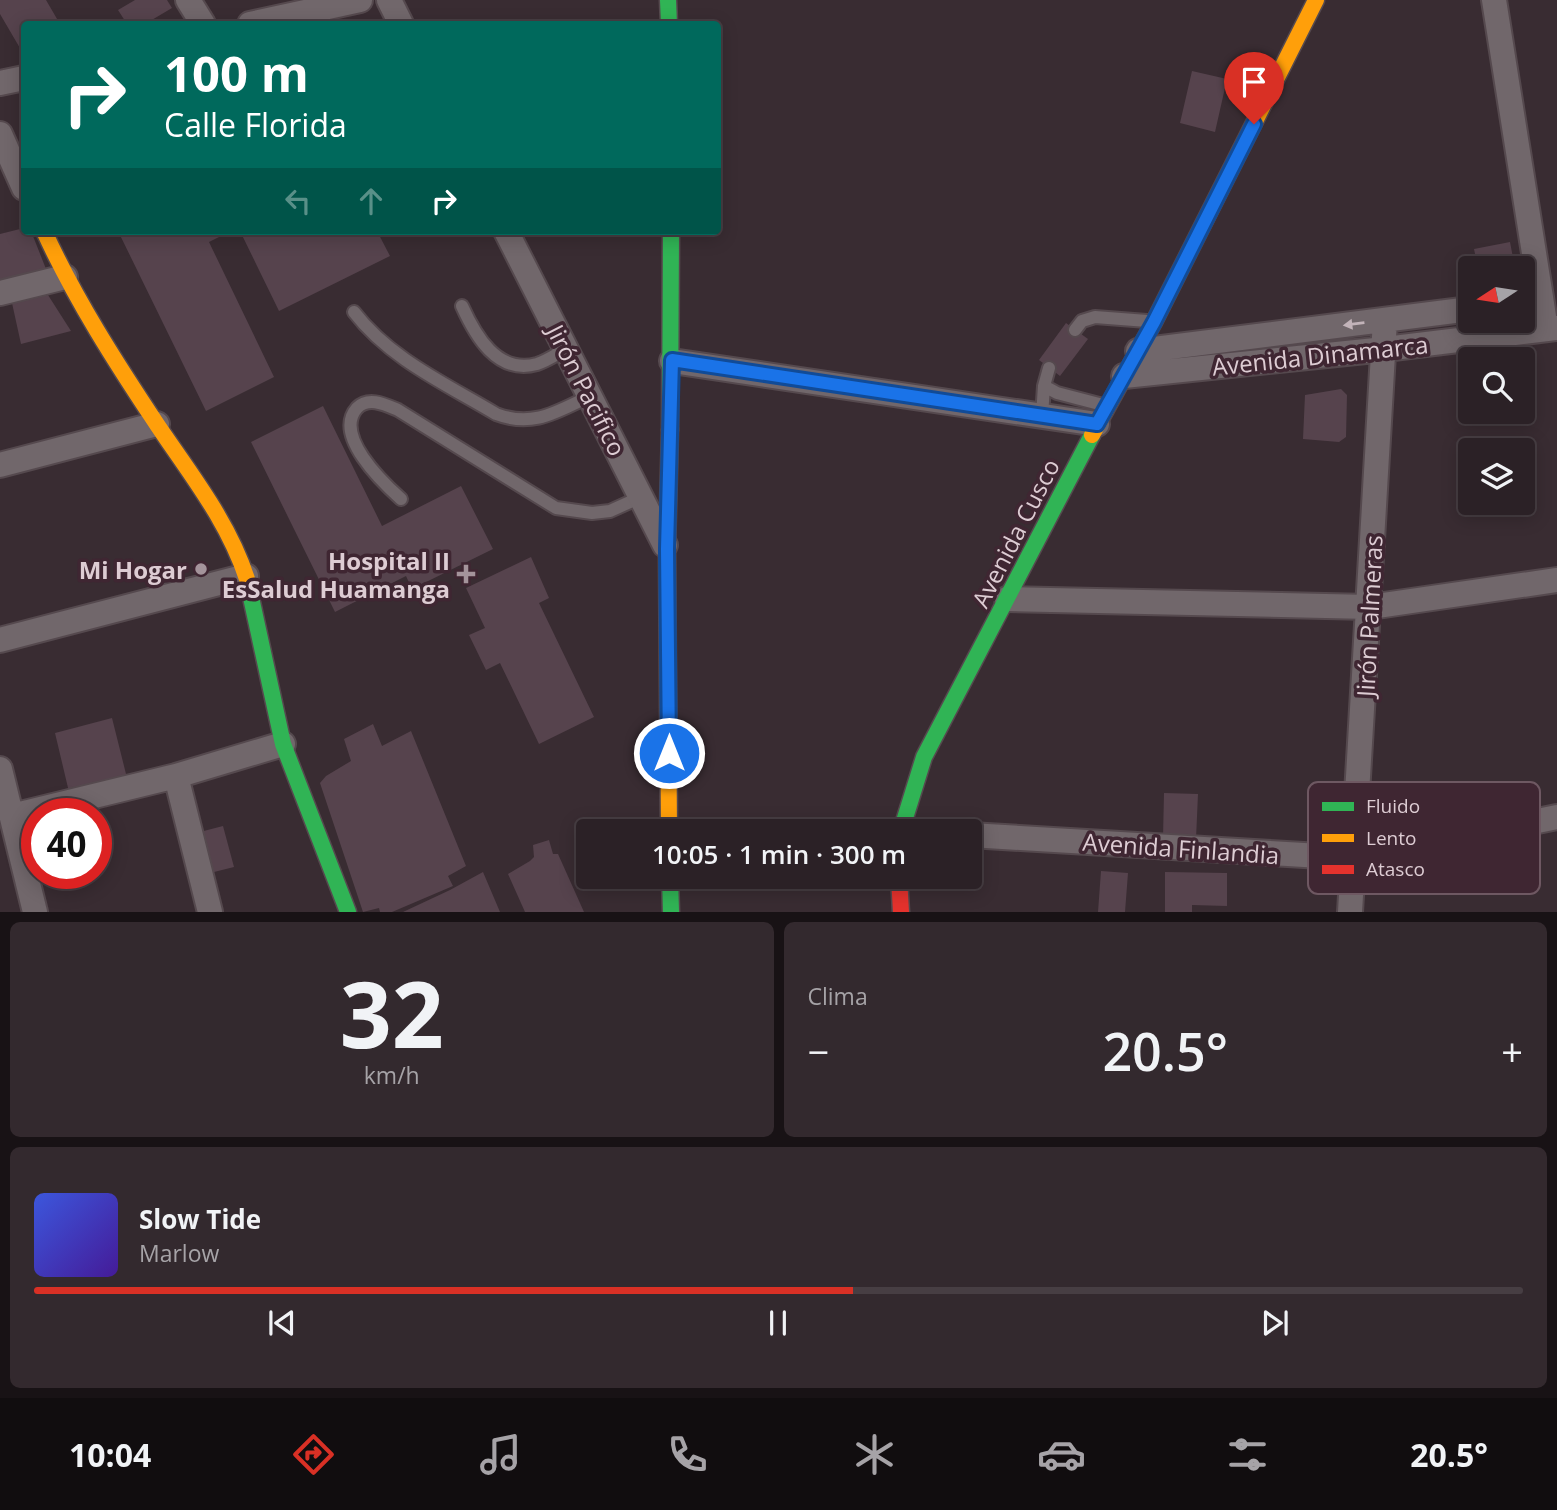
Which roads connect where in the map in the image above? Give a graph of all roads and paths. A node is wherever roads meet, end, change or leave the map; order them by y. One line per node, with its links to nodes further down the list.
1 (188, 0): 7 (street)
2 (360, 0): 8 (street)
3 (389, 0): 9 (street)
4 (668, 0): 10 (main road)
5 (1316, 0): 25 (main road, Avenida Cusco)
6 (1494, 0): 20 (street)
7 (201, 21)
8 (264, 21)
9 (400, 21)
10 (669, 21)
11 (21, 79): 12 (street)
12 (0, 83)
13 (0, 134): 14 (street)
14 (21, 181)
15 (46, 235): 18 (main road)
16 (508, 235): 28 (street, Jirón Pacifico)
17 (671, 235): 31 (main road)
18 (65, 277): 19 (street); 38 (main road)
19 (0, 293)
20 (1541, 300): 26 (street)
21 (462, 306): 28 (lane)
22 (1458, 311): 24 (street, Avenida Dinamarca)
23 (354, 312): 35 (lane)
24 (1385, 320): 29 (street, Jirón Palmeras); 30 (street, Avenida Dinamarca, one-way to 30)
25 (1154, 322): 27 (lane); 30 (main road, Avenida Cusco)
26 (1552, 329): 29 (street, Avenida Dinamarca)
27 (1075, 330)
28 (566, 349): 35 (street, Jirón Pacifico)
29 (1385, 349): 33 (street, Avenida Dinamarca); 46 (street, Jirón Palmeras)
30 (1138, 351): 33 (main road, Avenida Cusco)
31 (672, 360): 37 (street); 42 (main road)
32 (1049, 368): 34 (lane)
33 (1124, 376): 36 (main road, Avenida Cusco)
34 (1044, 386): 36 (lane); 37 (lane)
35 (590, 396): 40 (street, Jirón Pacifico)
36 (1102, 415): 37 (street); 45 (main road, Avenida Cusco)
37 (1042, 416)
38 (157, 424): 39 (street); 43 (main road)
39 (0, 465)
40 (641, 497): 41 (lane); 42 (street, Jirón Pacifico)
41 (401, 499)
42 (667, 549): 53 (main road)
43 (246, 576): 47 (street); 48 (main road)
44 (1557, 580): 46 (street)
45 (1007, 599): 46 (street); 54 (main road, Avenida Cusco)
46 (1370, 607): 51 (street, Jirón Palmeras)
47 (0, 640)
48 (283, 744): 50 (street); 62 (main road)
49 (0, 769): 52 (street)
50 (176, 776): 52 (street); 61 (street)
51 (1360, 782)
52 (12, 816): 60 (street)
53 (669, 819)
54 (906, 819)
55 (982, 836): 56 (street, Avenida Finlandia)
56 (1308, 856)
57 (670, 889): 63 (main road)
58 (900, 889): 64 (main road)
59 (1352, 894): 65 (street, Jirón Palmeras)
60 (35, 912)
61 (210, 912)
62 (348, 912)
63 (671, 912)
64 (901, 912)
65 (1350, 912)

